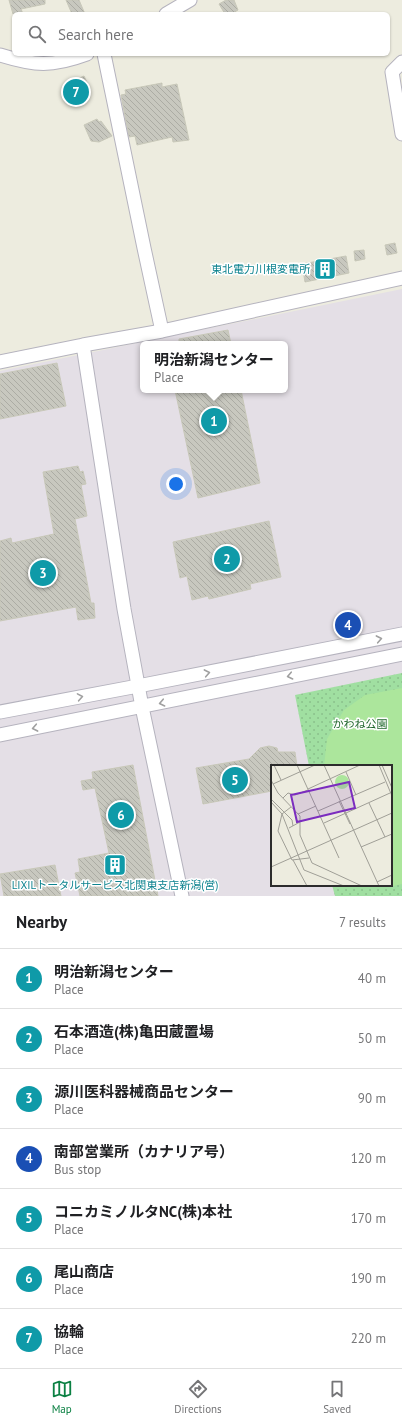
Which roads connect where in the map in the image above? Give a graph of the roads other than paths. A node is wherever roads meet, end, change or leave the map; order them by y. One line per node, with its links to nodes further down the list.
1 (190, 0): 2 (street)
2 (169, 12)
3 (0, 55): 4 (street)
4 (82, 56)
5 (104, 56): 9 (street)
6 (402, 62): 7 (street)
7 (402, 134)
8 (402, 278): 9 (street)
9 (162, 331): 10 (street)
10 (83, 345): 11 (street); 14 (street)
11 (0, 362)
12 (402, 634): 14 (street, one-way to 12)
13 (402, 654): 15 (street, one-way to 15)
14 (138, 686): 15 (street); 16 (street, one-way to 14)
15 (142, 707): 17 (street, one-way to 17); 18 (street)
16 (0, 712)
17 (0, 735)
18 (182, 896)

